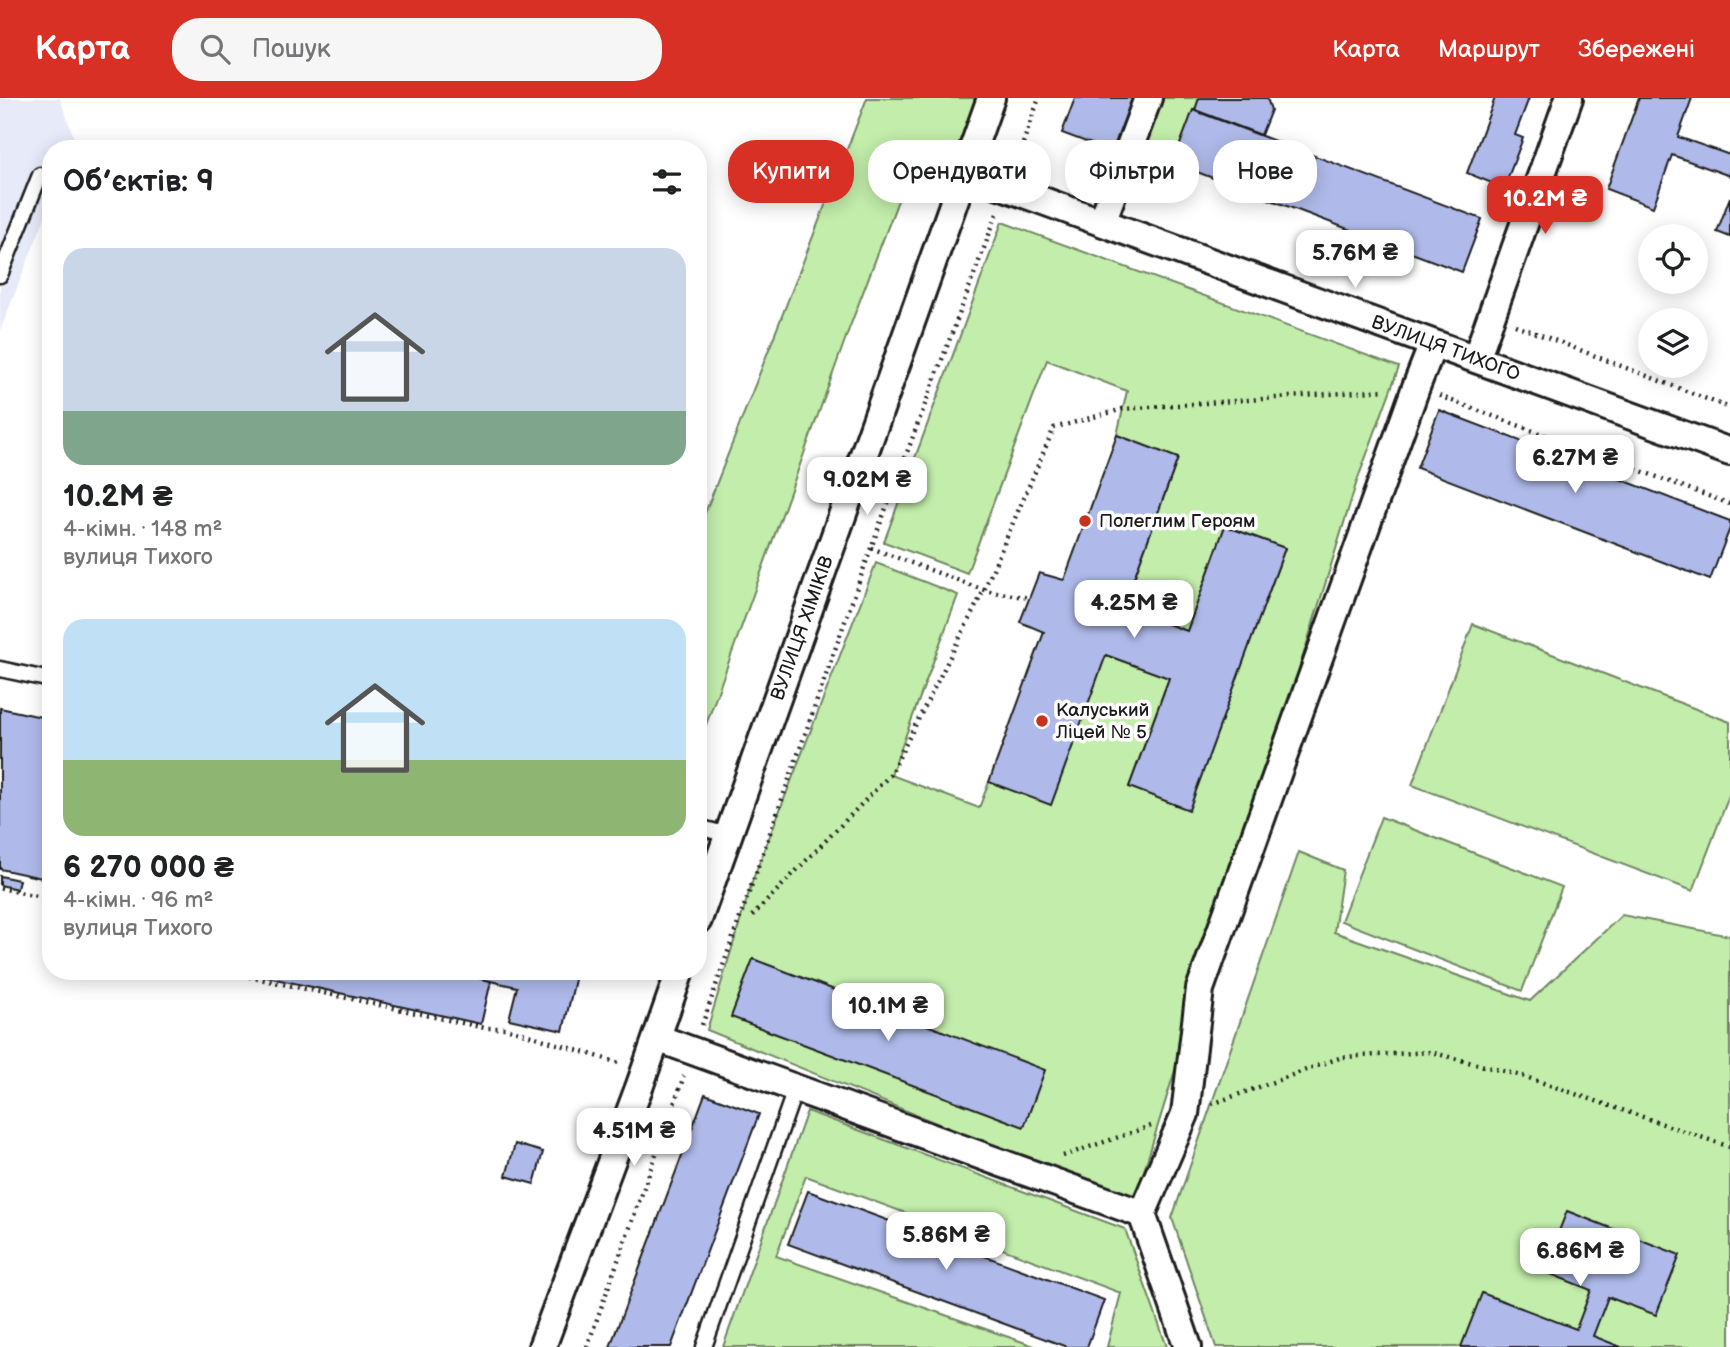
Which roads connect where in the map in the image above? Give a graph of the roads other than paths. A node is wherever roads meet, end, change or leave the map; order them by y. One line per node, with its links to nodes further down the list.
1 (991, 98): 4 (street, ВУЛИЦЯ ХІМІКІВ)
2 (1148, 98): 8 (street)
3 (1569, 98): 11 (street)
4 (976, 140)
5 (40, 175): 9 (lane)
6 (953, 203): 16 (street, ВУЛИЦЯ ХІМІКІВ)
7 (1049, 203): 8 (street, ВУЛИЦЯ ТИХОГО)
8 (1102, 222): 10 (street, ВУЛИЦЯ ТИХОГО)
9 (0, 275)
10 (1433, 344): 11 (street, ВУЛИЦЯ ТИХОГО); 21 (street)
11 (1476, 359): 12 (street, ВУЛИЦЯ ТИХОГО)
12 (1730, 452)
13 (0, 669): 14 (lane)
14 (42, 678)
15 (707, 829): 16 (lane)
16 (728, 835): 17 (street, ВУЛИЦЯ ХІМІКІВ)
17 (707, 894)
18 (677, 980): 19 (street)
19 (657, 1038): 20 (street); 22 (street)
20 (796, 1087): 21 (street); 23 (lane)
21 (1142, 1214): 24 (street)
22 (542, 1347)
23 (704, 1347)
24 (1188, 1347)

